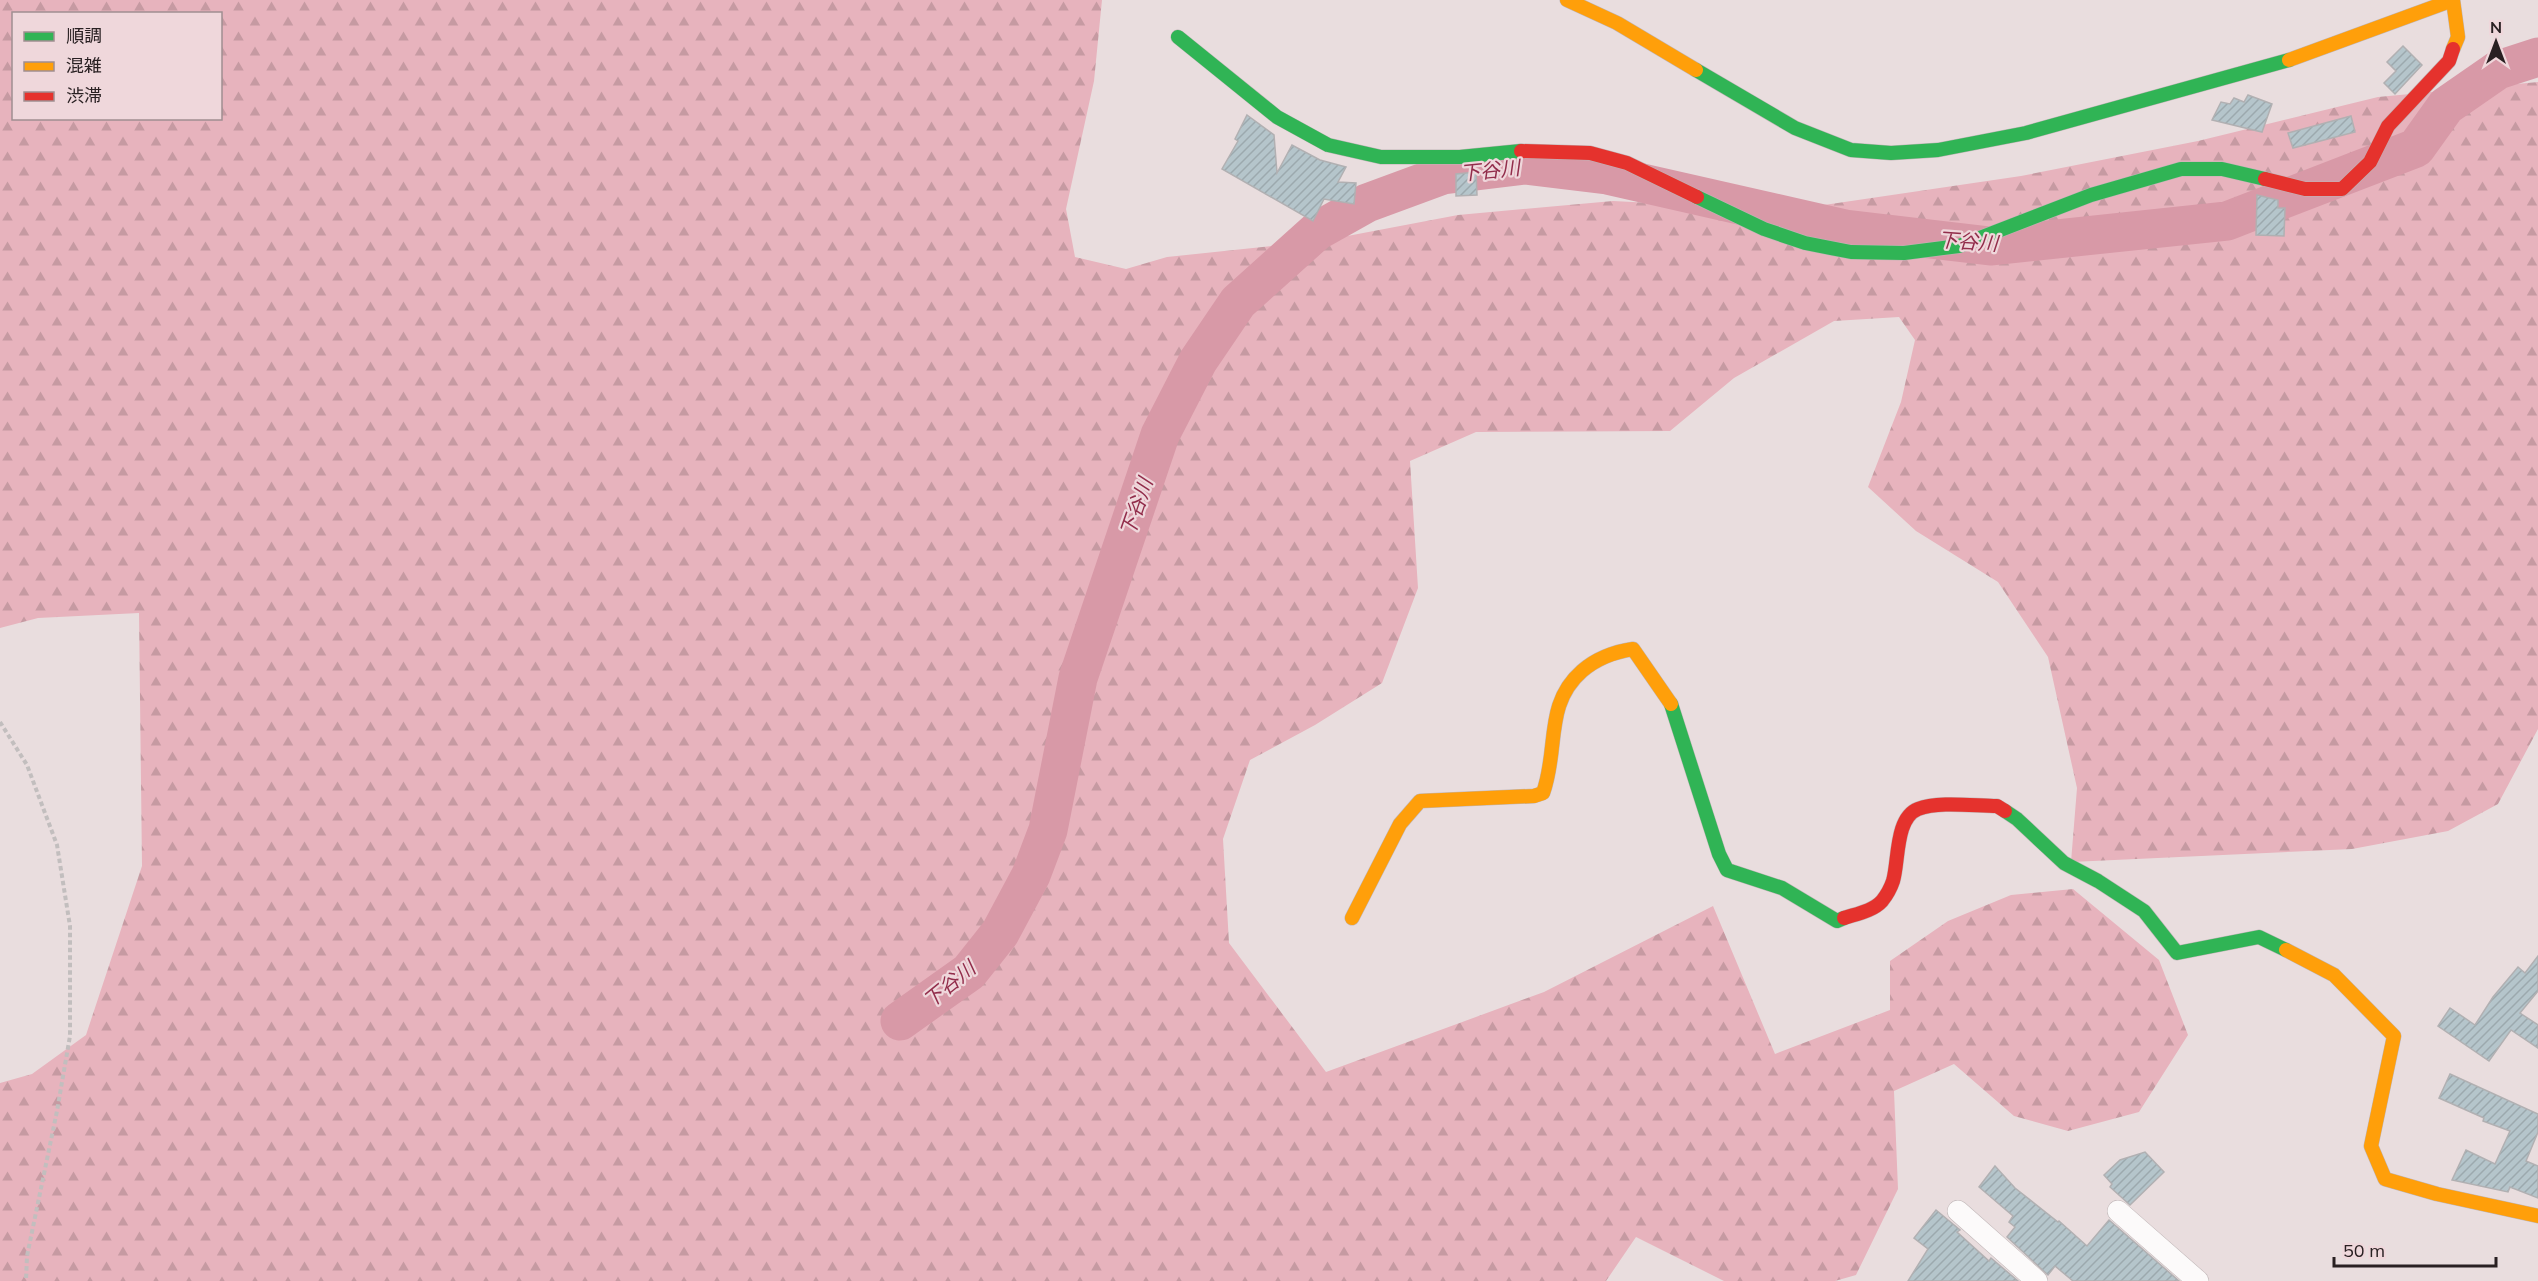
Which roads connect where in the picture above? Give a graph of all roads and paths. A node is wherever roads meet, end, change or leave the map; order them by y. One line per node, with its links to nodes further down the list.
1 (1567, 0): 2 (street)
2 (1178, 37)
3 (0, 722): 8 (path)
4 (1352, 918): 7 (street)
5 (1958, 1211): 9 (street)
6 (2118, 1211): 10 (street)
7 (2538, 1215)
8 (26, 1281)
9 (2037, 1281)
10 (2198, 1281)

